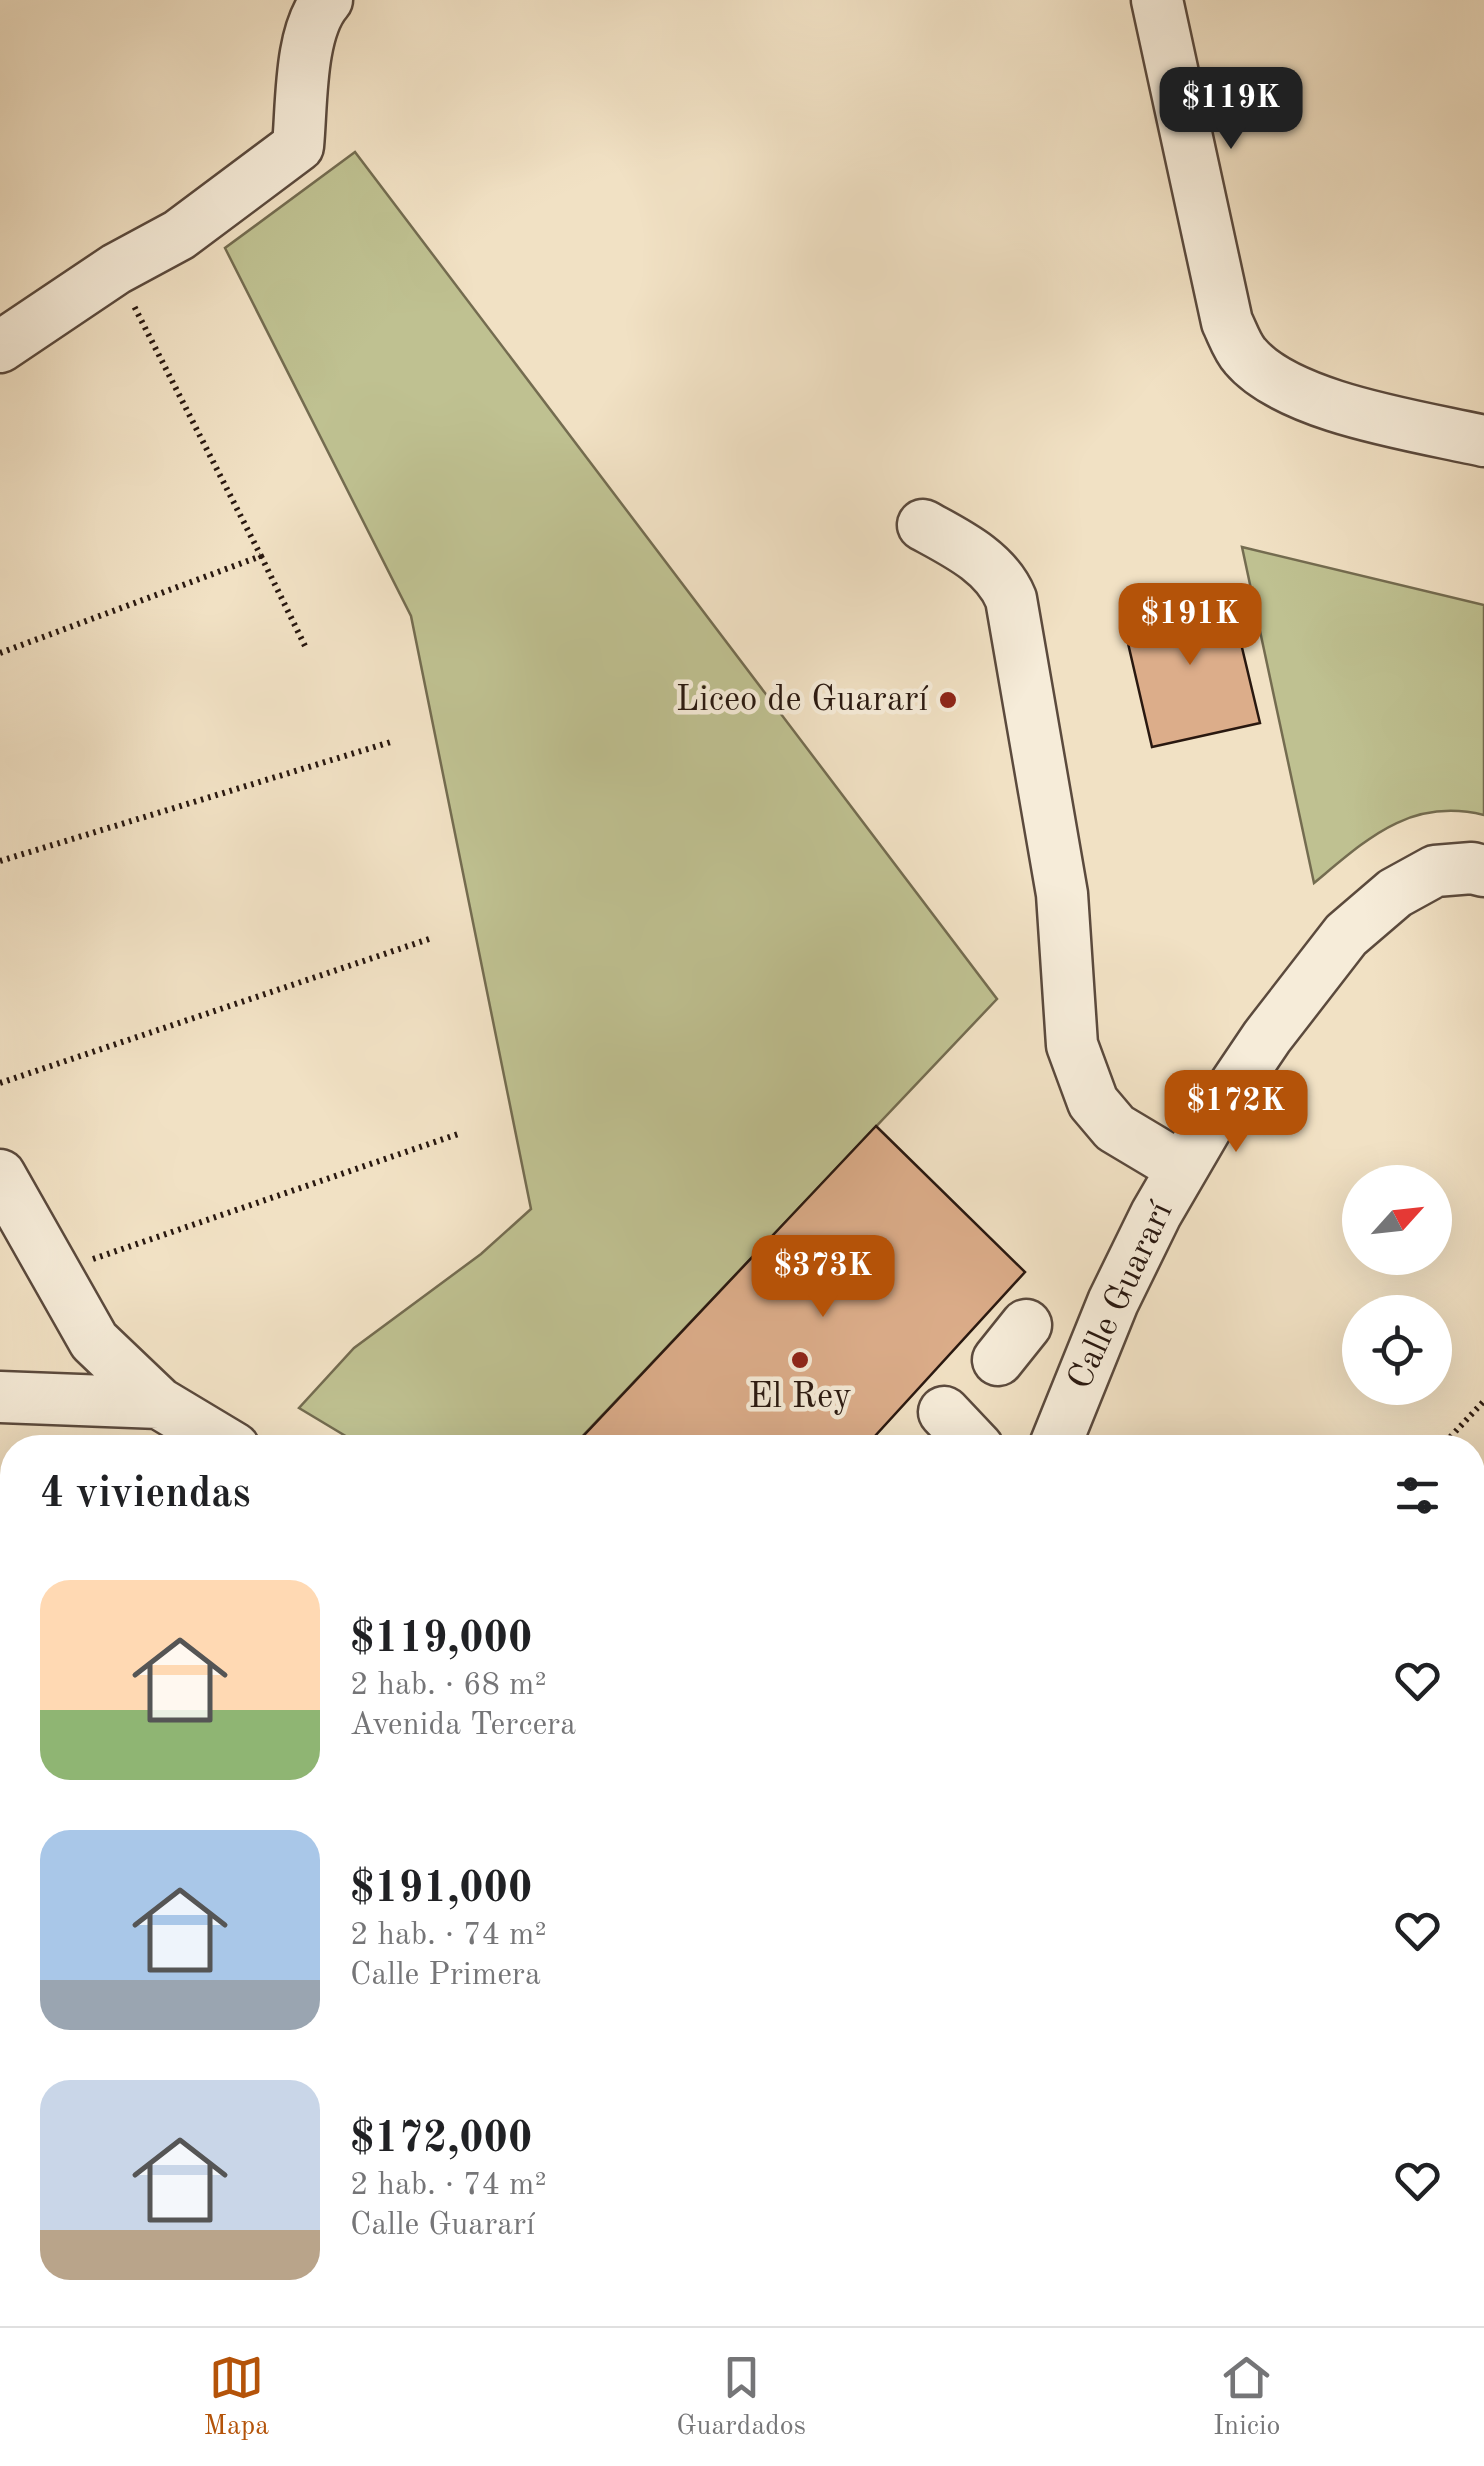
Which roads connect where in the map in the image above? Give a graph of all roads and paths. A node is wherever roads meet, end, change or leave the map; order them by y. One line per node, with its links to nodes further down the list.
1 (327, 0): 3 (street)
2 (1156, 0): 5 (street)
3 (116, 269): 4 (street); 7 (path)
4 (0, 347)
5 (1484, 441)
6 (923, 525): 16 (street)
7 (261, 556): 8 (path); 9 (path)
8 (307, 650)
9 (0, 652)
10 (394, 741): 11 (path)
11 (0, 862)
12 (1484, 871): 16 (street, Calle Guararí)
13 (432, 938): 14 (path)
14 (0, 1083)
15 (460, 1132): 18 (path)
16 (1182, 1168): 25 (street, Calle Guararí)
17 (0, 1175): 18 (street)
18 (54, 1272): 21 (street)
19 (0, 1397): 21 (street)
20 (1484, 1401): 26 (path)
21 (159, 1402): 23 (street)
22 (944, 1412): 24 (street)
23 (213, 1435)
24 (966, 1435)
25 (1059, 1435)
26 (1452, 1435)

